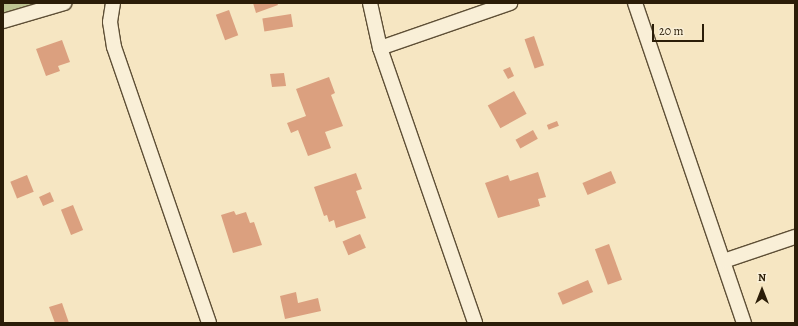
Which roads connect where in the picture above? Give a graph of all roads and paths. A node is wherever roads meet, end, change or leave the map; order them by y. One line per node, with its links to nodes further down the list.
1 (64, 3): 6 (street)
2 (113, 3): 10 (street)
3 (370, 3): 7 (street)
4 (510, 3): 7 (street)
5 (635, 3): 9 (street)
6 (3, 21)
7 (380, 48): 11 (street)
8 (795, 237): 9 (street)
9 (724, 261): 12 (street)
10 (209, 323)
11 (475, 323)
12 (744, 323)

